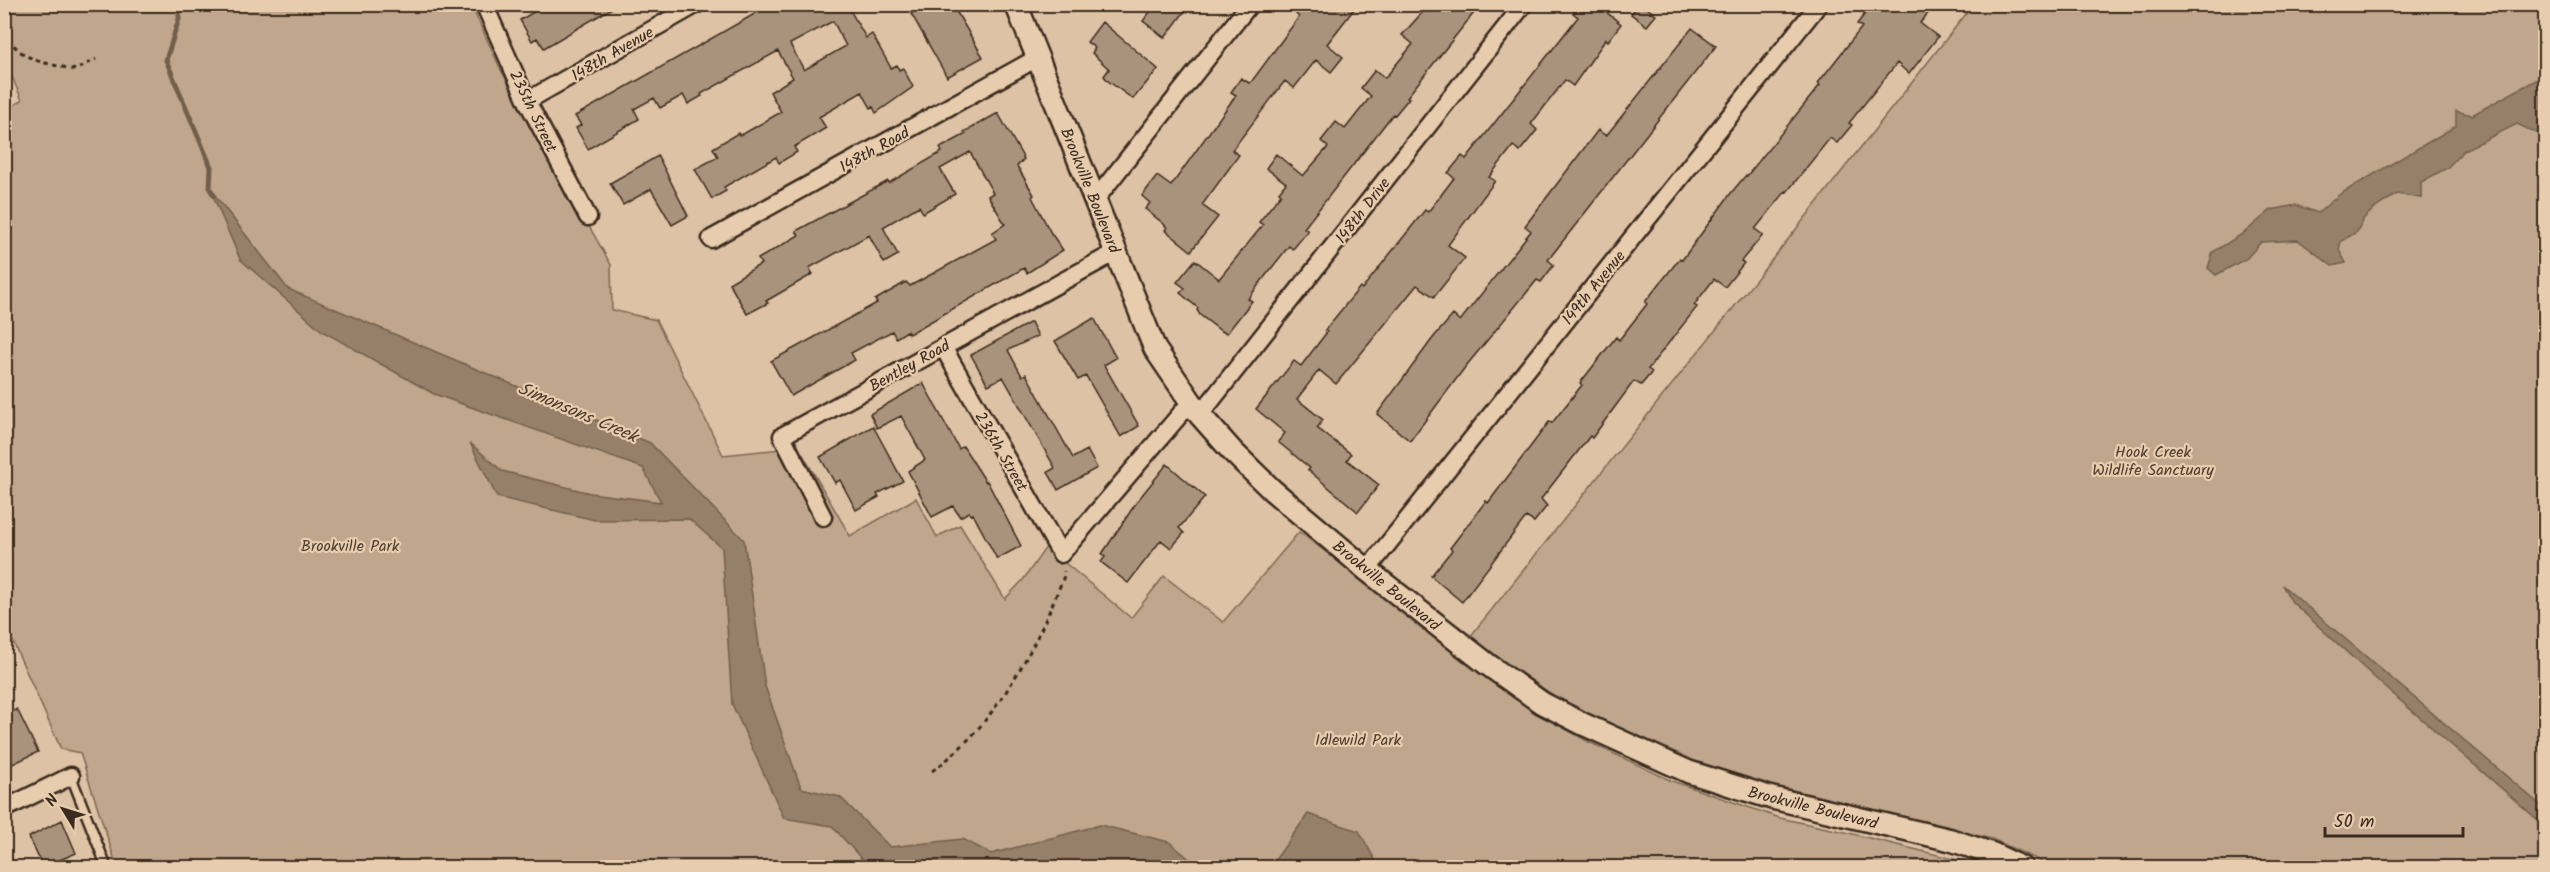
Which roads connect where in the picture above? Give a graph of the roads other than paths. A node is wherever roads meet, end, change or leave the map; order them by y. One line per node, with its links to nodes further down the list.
1 (484, 4): 8 (street, 235th Street)
2 (697, 4): 8 (street, 148th Avenue)
3 (1016, 4): 7 (street, Brookville Boulevard)
4 (1250, 4): 9 (street)
5 (1524, 4): 14 (street, 148th Drive)
6 (1819, 4): 17 (street, 149th Avenue)
7 (1037, 58): 9 (street, Brookville Boulevard); 11 (street, 148th Road)
8 (527, 101): 10 (street, 235th Street)
9 (1095, 200): 12 (street, Brookville Boulevard)
10 (588, 217)
11 (711, 239)
12 (1116, 252): 13 (street, Bentley Road); 14 (street, Brookville Boulevard)
13 (943, 347): 15 (street, Bentley Road); 16 (street, 236th Street)
14 (1195, 409): 16 (street, 148th Drive); 17 (street, Brookville Boulevard)
15 (823, 517)
16 (1061, 554)
17 (1366, 570): 21 (street, Brookville Boulevard)
18 (71, 776): 19 (street); 20 (lane)
19 (4, 809)
20 (107, 867)
21 (2022, 867)

